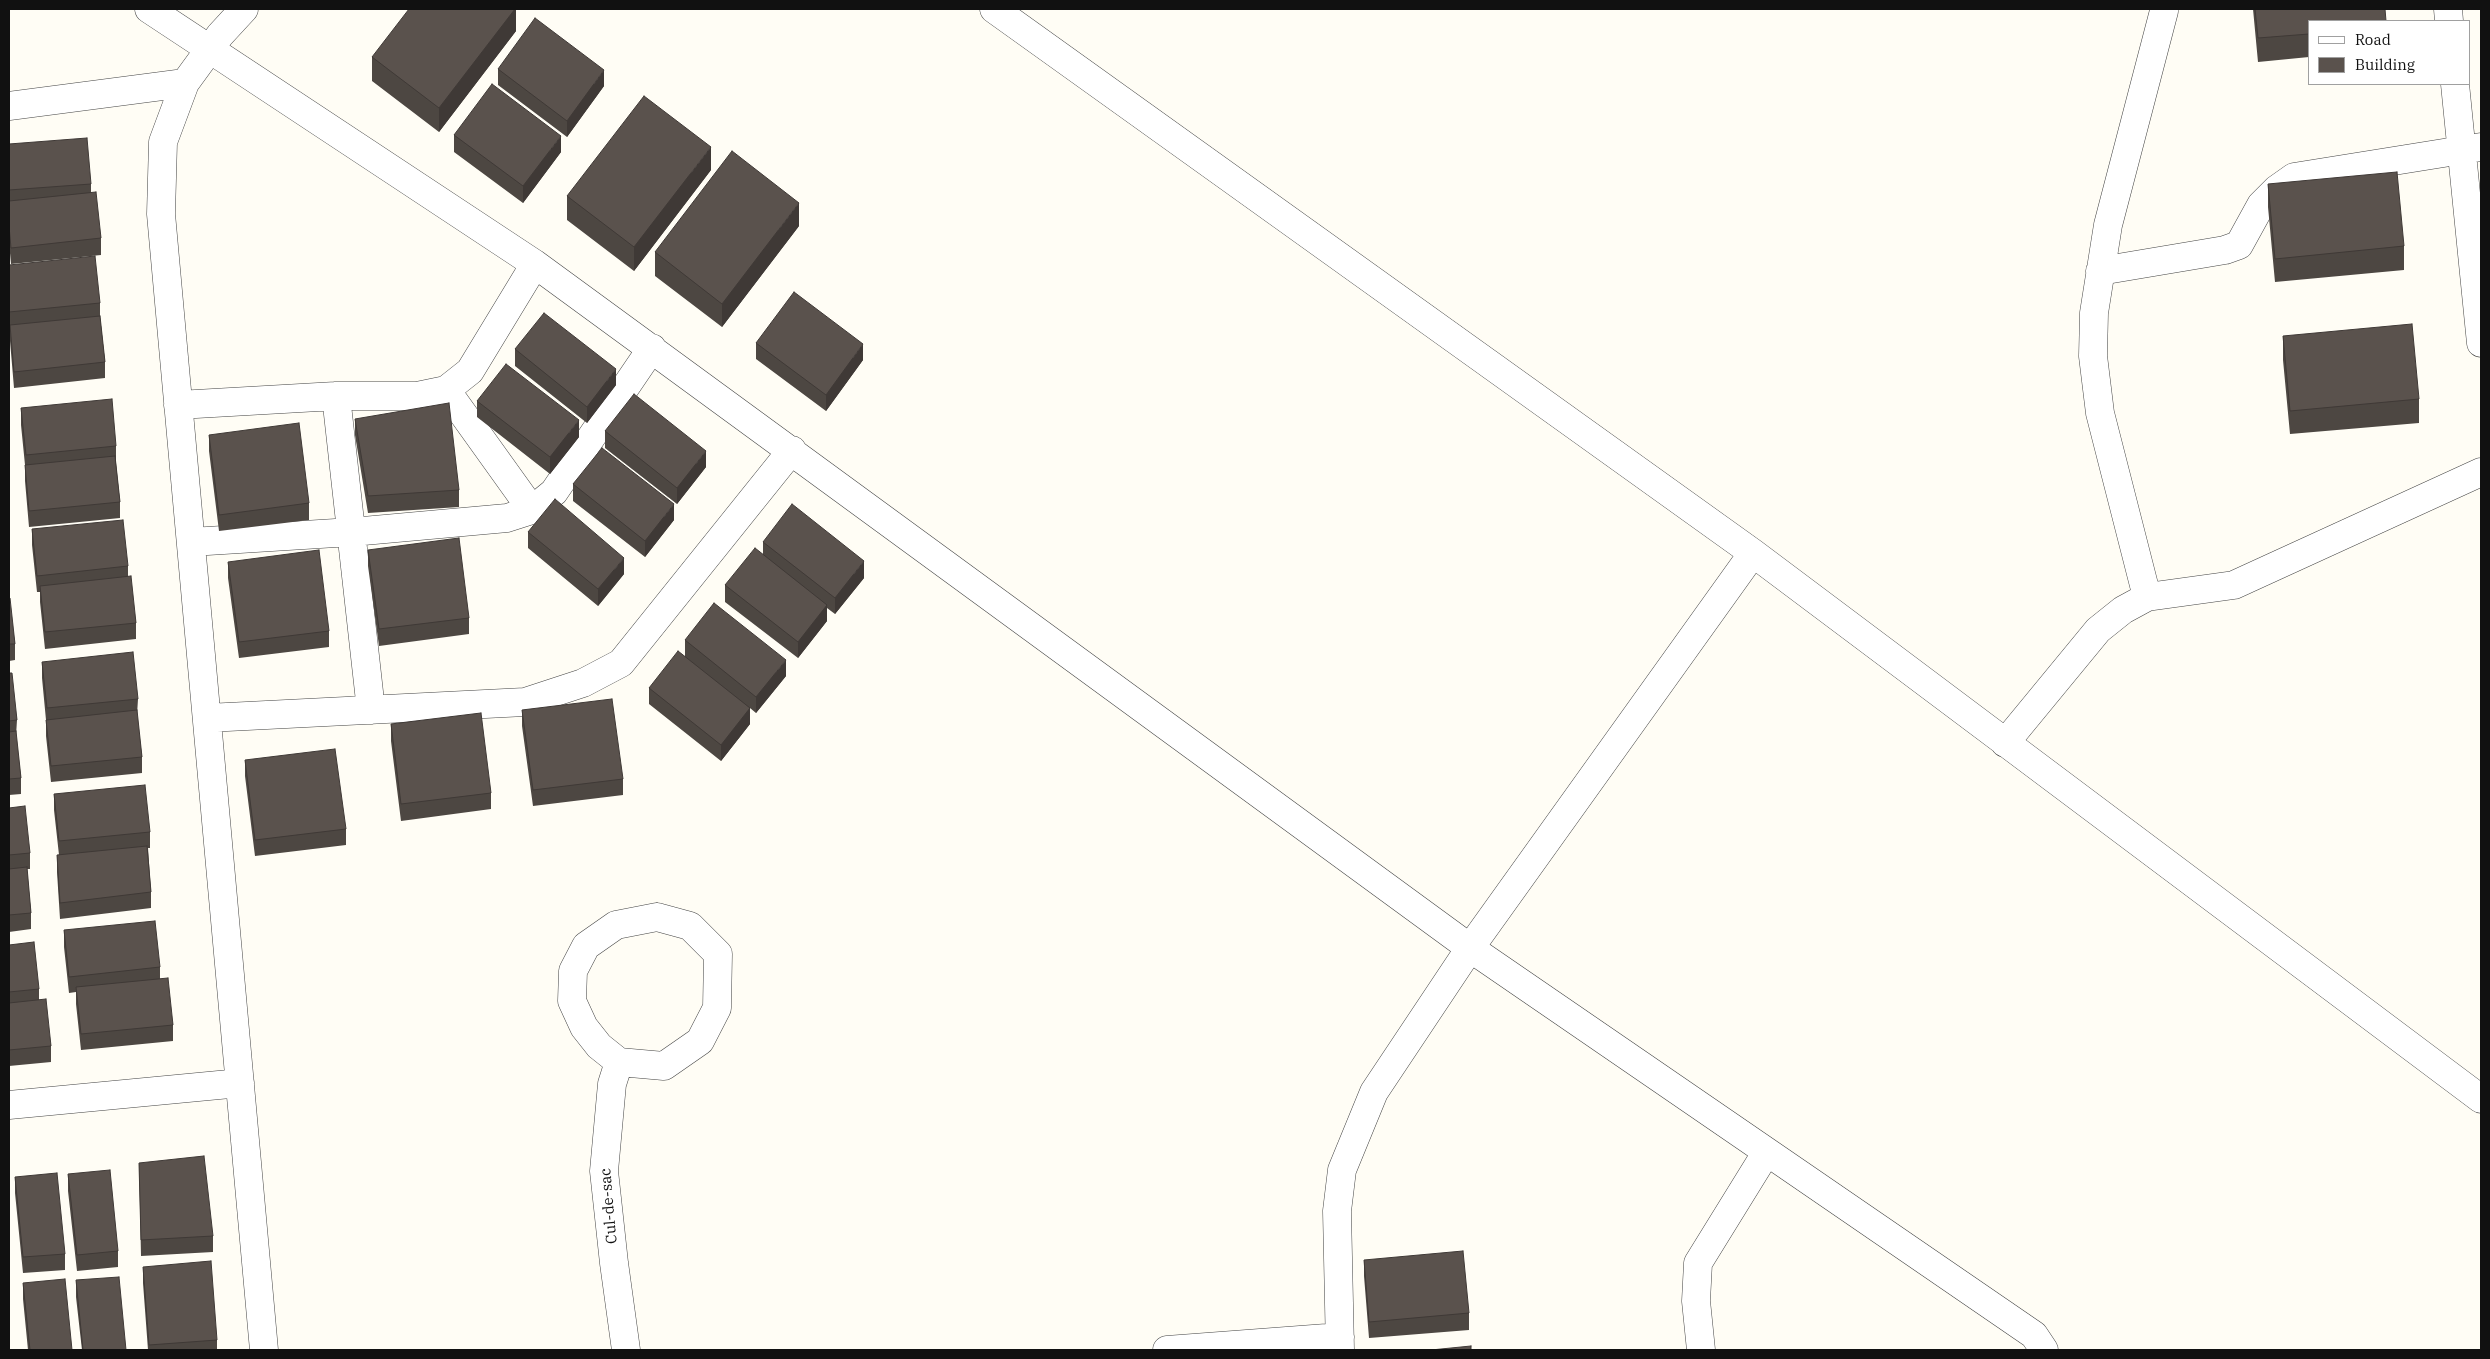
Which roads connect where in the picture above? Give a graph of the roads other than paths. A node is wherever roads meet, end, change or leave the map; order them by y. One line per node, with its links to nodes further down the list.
1 (149, 9): 5 (street)
2 (244, 9): 5 (street)
3 (994, 9): 22 (street)
4 (2164, 11): 11 (street)
5 (209, 50): 6 (street); 10 (street)
6 (185, 83): 8 (street); 16 (street)
7 (2455, 85): 9 (street)
8 (9, 106)
9 (2471, 148): 11 (street); 12 (street)
10 (535, 264): 13 (street); 14 (street)
11 (2100, 271): 23 (street)
12 (2481, 342)
13 (652, 348): 17 (street); 19 (street)
14 (446, 390): 15 (street); 19 (street)
15 (336, 396): 16 (street); 20 (street)
16 (178, 405): 21 (street)
17 (792, 450): 24 (street); 27 (street)
18 (2481, 472): 23 (street)
19 (532, 510): 20 (street)
20 (352, 532): 21 (street); 24 (street)
21 (191, 542): 25 (street)
22 (1753, 553): 26 (street); 27 (street)
23 (2147, 597): 26 (street)
24 (371, 710): 25 (street)
25 (207, 718): 29 (street)
26 (2005, 743): 30 (street)
27 (1470, 948): 32 (street); 33 (street)
28 (619, 1062): 28 (street); 35 (street, Cul-de-sac)
29 (240, 1083): 31 (street); 34 (street)
30 (2481, 1099)
31 (9, 1105)
32 (1766, 1153): 37 (street); 38 (street)
33 (1340, 1344): 36 (street)
34 (264, 1350)
35 (626, 1350)
36 (1167, 1350)
37 (1701, 1350)
38 (2044, 1350)

